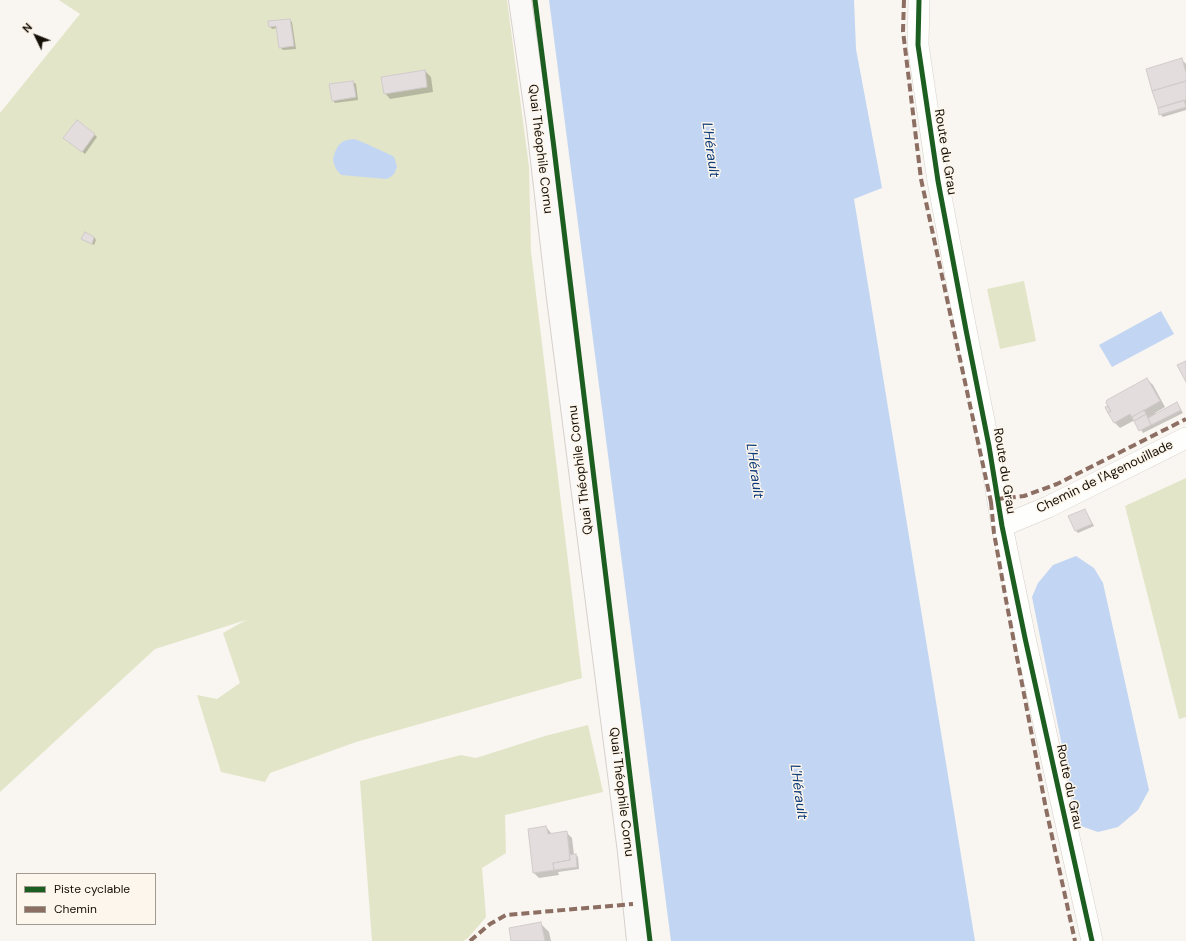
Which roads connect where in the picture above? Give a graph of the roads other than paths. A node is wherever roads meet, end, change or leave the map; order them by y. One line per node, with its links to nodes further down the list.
1 (520, 0): 5 (main road, Quai Théophile Cornu)
2 (919, 0): 4 (street, Route du Grau)
3 (1186, 438): 4 (street, Chemin de l'Agenouillade)
4 (1002, 526): 6 (street, Route du Grau)
5 (638, 941)
6 (1092, 941)

